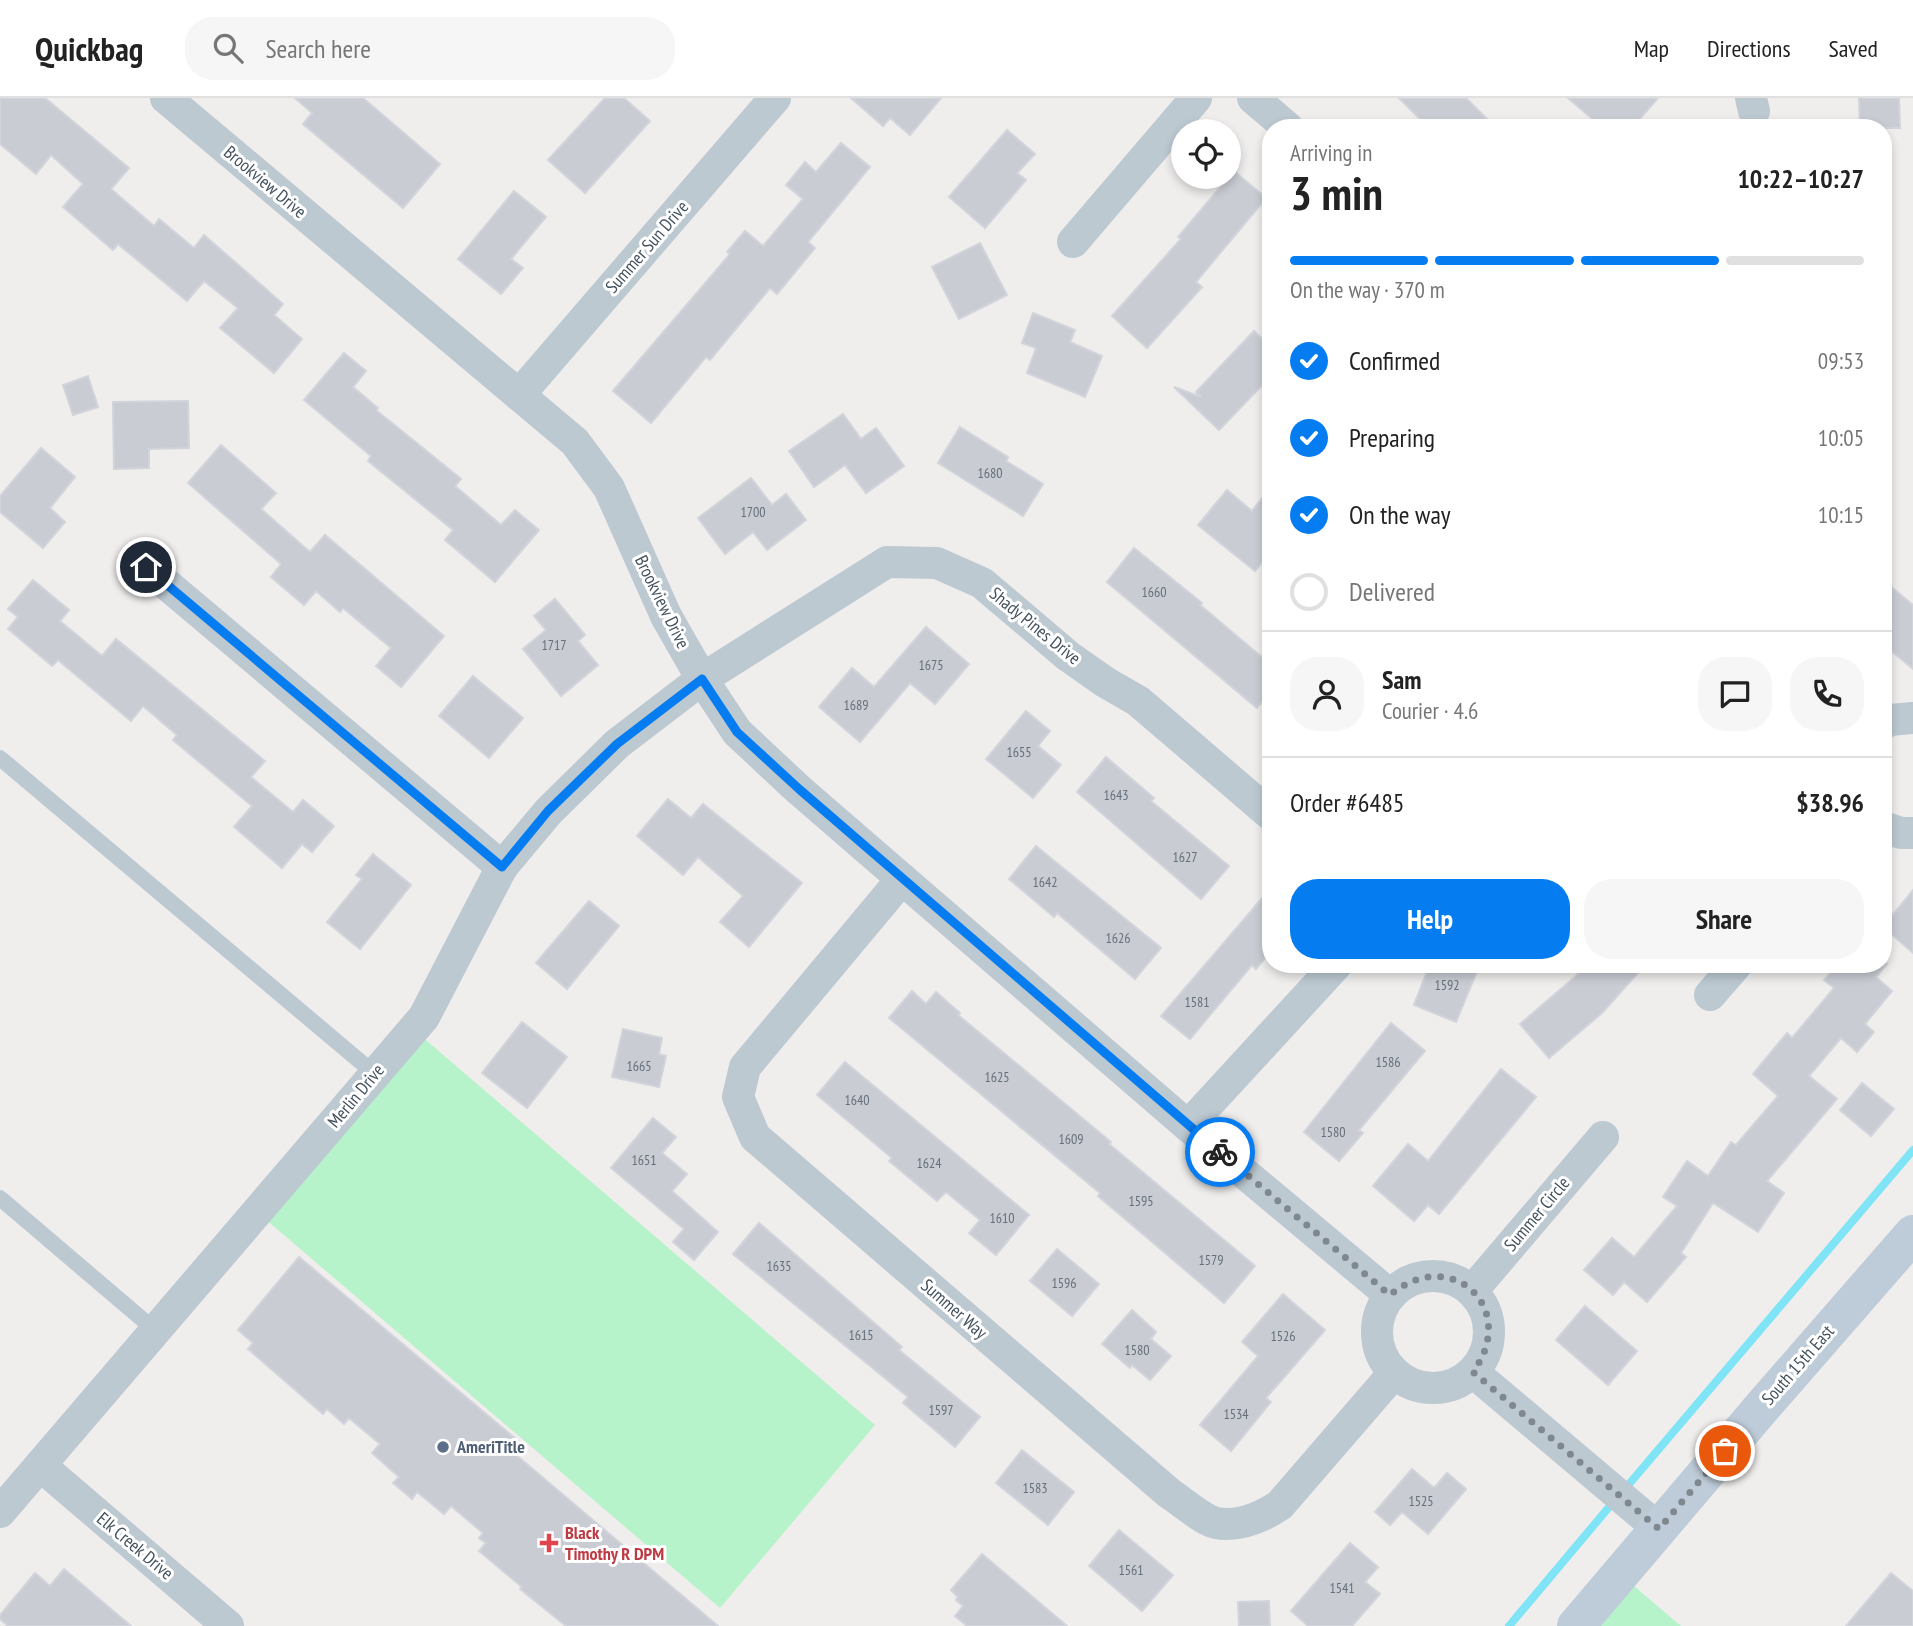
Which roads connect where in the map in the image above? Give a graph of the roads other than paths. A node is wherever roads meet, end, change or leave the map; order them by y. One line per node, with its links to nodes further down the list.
1 (166, 98): 7 (street, Brookview Drive)
2 (775, 98): 7 (street, Summer Sun Drive)
3 (1196, 98): 6 (street)
4 (1252, 98): 5 (street)
5 (1277, 119)
6 (1073, 242)
7 (519, 395): 9 (street, Brookview Drive)
8 (146, 567): 16 (street)
9 (702, 679): 13 (street, Shady Pines Drive); 16 (street, Merlin Drive); 17 (street, Brookview Drive)
10 (1913, 718): 11 (street)
11 (1892, 720)
12 (0, 758): 21 (lane)
13 (1262, 807)
14 (1892, 830): 15 (street)
15 (1913, 833)
16 (502, 867): 21 (street, Merlin Drive)
17 (902, 879): 22 (street, Brookview Drive); 30 (street, Summer Way)
18 (1329, 973): 22 (street)
19 (1729, 973): 20 (street)
20 (1710, 995)
21 (375, 1074): 28 (street, Merlin Drive)
22 (1188, 1126): 27 (street, Brookview Drive)
23 (1603, 1137): 26 (street, Summer Circle)
24 (0, 1198): 28 (lane)
25 (1913, 1234): 33 (main road, South 15th East)
26 (1472, 1291): 27 (street); 29 (street)
27 (1390, 1295): 30 (street)
28 (156, 1331): 31 (street, Merlin Drive)
29 (1473, 1372): 30 (street); 33 (street)
30 (1394, 1373)
31 (41, 1466): 32 (street, Merlin Drive); 34 (street, Elk Creek Drive)
32 (0, 1512)
33 (1647, 1518): 35 (main road, South 15th East)
34 (229, 1626)
35 (1576, 1626)

